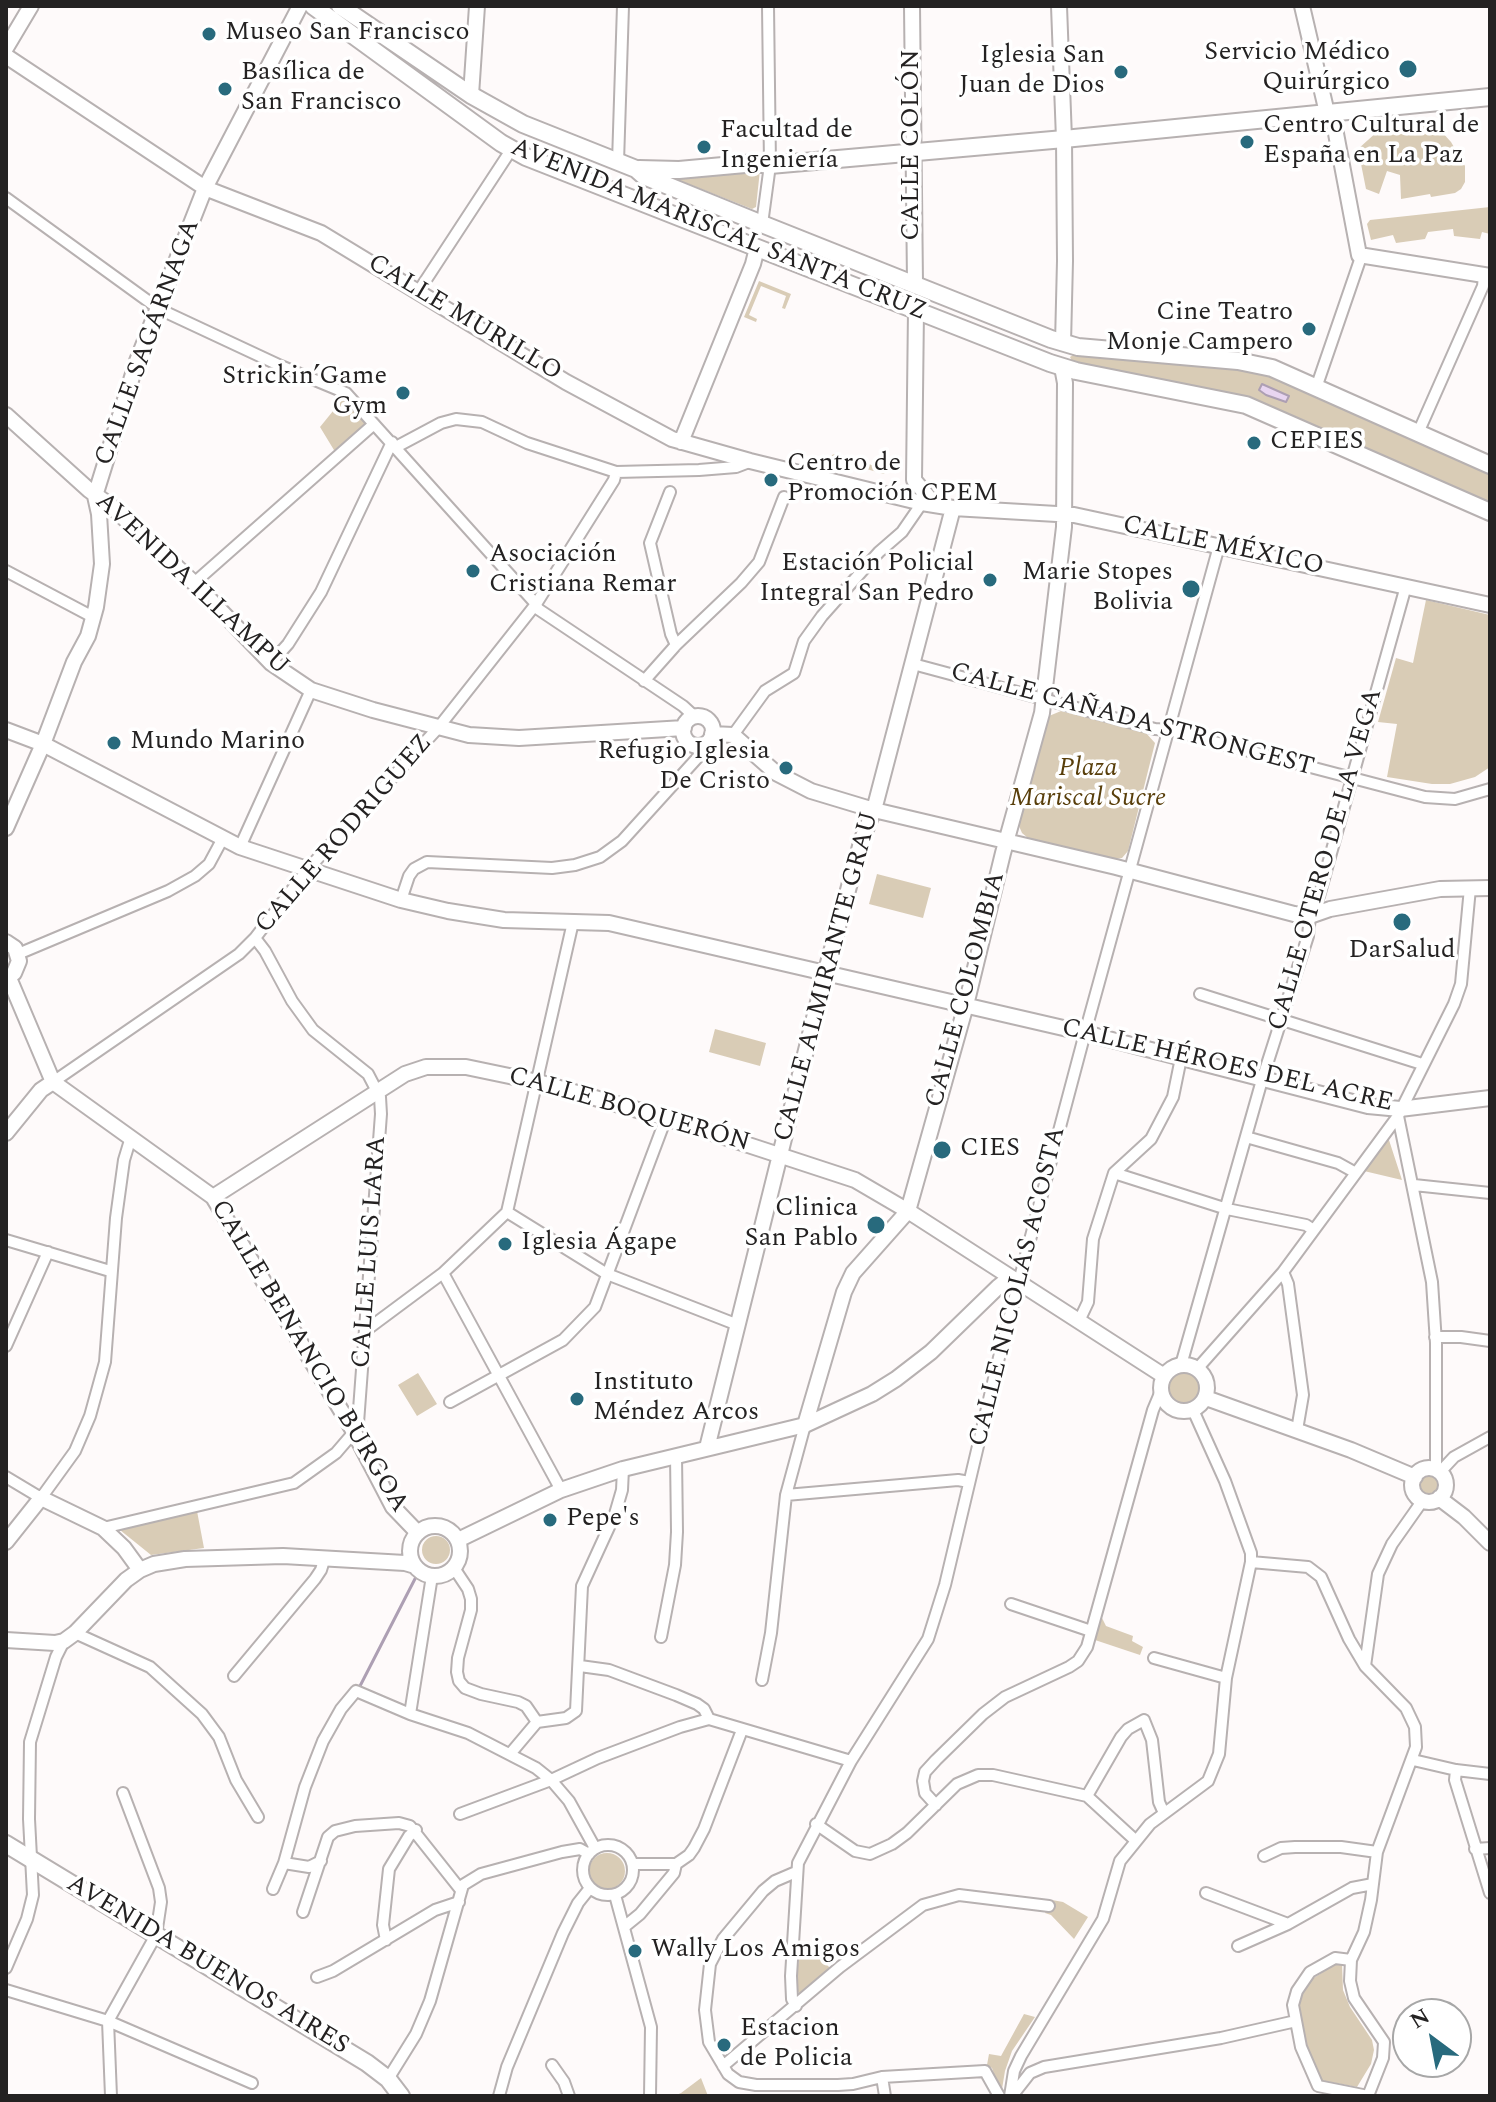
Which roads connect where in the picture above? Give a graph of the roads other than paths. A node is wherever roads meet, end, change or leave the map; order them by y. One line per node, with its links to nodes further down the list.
1 (31, 6): 11 (main road)
2 (300, 6): 22 (main road, CALLE SAGÁRNAGA)
3 (313, 6): 17 (main road, AVENIDA MARISCAL SANTA CRUZ)
4 (340, 6): 13 (main road, AVENIDA MARISCAL SANTA CRUZ)
5 (477, 6): 13 (main road)
6 (623, 6): 19 (street)
7 (768, 6): 20 (street)
8 (912, 6): 18 (main road, CALLE COLÓN)
9 (1059, 6): 16 (main road)
10 (1302, 6): 15 (main road)
11 (6, 48)
12 (6, 56): 22 (main road, CALLE MURILLO)
13 (471, 95): 19 (main road, AVENIDA MARISCAL SANTA CRUZ)
14 (1490, 97): 15 (main road)
15 (1334, 116): 16 (main road); 27 (main road)
16 (1064, 139): 18 (main road); 33 (main road)
17 (511, 150): 23 (main road, AVENIDA MARISCAL SANTA CRUZ); 30 (street)
18 (915, 152): 20 (main road); 29 (main road, CALLE COLÓN)
19 (618, 162): 21 (main road, AVENIDA MARISCAL SANTA CRUZ); 23 (main road)
20 (770, 165): 21 (main road); 25 (street)
21 (636, 169): 25 (main road, AVENIDA MARISCAL SANTA CRUZ)
22 (205, 188): 30 (main road, CALLE MURILLO); 31 (main road, CALLE SAGÁRNAGA)
23 (616, 193): 26 (main road, AVENIDA MARISCAL SANTA CRUZ)
24 (6, 198): 31 (street)
25 (762, 224): 26 (main road); 29 (main road, AVENIDA MARISCAL SANTA CRUZ)
26 (757, 248): 32 (main road, AVENIDA MARISCAL SANTA CRUZ); 39 (main road)
27 (1359, 251): 28 (main road); 35 (street)
28 (1487, 276): 38 (street)
29 (915, 283): 32 (main road); 33 (main road, AVENIDA MARISCAL SANTA CRUZ)
30 (418, 292): 39 (main road, CALLE MURILLO)
31 (159, 309): 37 (street); 45 (main road, CALLE SAGÁRNAGA)
32 (916, 310): 34 (main road, AVENIDA MARISCAL SANTA CRUZ); 47 (main road)
33 (1063, 343): 34 (main road); 35 (main road, AVENIDA MARISCAL SANTA CRUZ)
34 (1062, 367): 49 (main road, AVENIDA MARISCAL SANTA CRUZ); 50 (main road, CALLE COLOMBIA)
35 (1316, 388): 38 (main road, AVENIDA MARISCAL SANTA CRUZ)
36 (6, 415): 45 (main road, AVENIDA ILLAMPU)
37 (374, 424): 40 (street); 53 (street)
38 (1418, 433): 42 (main road, AVENIDA MARISCAL SANTA CRUZ)
39 (681, 442): 41 (main road, CALLE MURILLO)
40 (394, 445): 43 (street); 55 (street); 59 (street)
41 (750, 461): 43 (street); 47 (main road, CALLE MURILLO)
42 (1490, 465)
43 (616, 472): 55 (street, CALLE RODRIGUEZ)
44 (670, 492): 58 (street)
45 (95, 496): 53 (main road, AVENIDA ILLAMPU); 57 (main road, CALLE SAGÁRNAGA)
46 (784, 497): 58 (street)
47 (928, 504): 48 (main road, CALLE MURILLO); 69 (street)
48 (953, 508): 50 (main road, CALLE MÉXICO); 60 (main road, CALLE ALMIRANTE GRAU)
49 (1490, 512)
50 (1064, 514): 51 (main road, CALLE MÉXICO); 63 (main road, CALLE COLOMBIA)
51 (1219, 546): 54 (main road, CALLE MÉXICO); 68 (street, CALLE NICOLÁS ACOSTA)
52 (6, 571): 57 (street)
53 (194, 583): 59 (main road, AVENIDA ILLAMPU)
54 (1406, 586): 56 (main road, CALLE MÉXICO); 72 (street, CALLE OTERO DE LA VEGA)
55 (536, 604): 61 (street); 65 (street, CALLE RODRIGUEZ)
56 (1490, 605)
57 (93, 617): 71 (main road, CALLE SAGÁRNAGA)
58 (676, 645): 61 (street)
59 (271, 663): 62 (main road, AVENIDA ILLAMPU)
60 (913, 664): 63 (street, CALLE CAÑADA STRONGEST); 74 (main road, CALLE ALMIRANTE GRAU)
61 (644, 681): 64 (street)
62 (311, 690): 65 (main road, AVENIDA ILLAMPU); 78 (street)
63 (1046, 699): 68 (street, CALLE CAÑADA STRONGEST); 77 (main road, CALLE COLOMBIA)
64 (695, 717): 66 (main road); 70 (main road)
65 (438, 728): 66 (main road, AVENIDA ILLAMPU); 79 (street, CALLE RODRIGUEZ)
66 (684, 728): 70 (main road)
67 (6, 730): 71 (main road, CALLE HÉROES DEL ACRE)
68 (1169, 730): 72 (street, CALLE CAÑADA STRONGEST); 80 (street, CALLE NICOLÁS ACOSTA)
69 (733, 735): 70 (main road); 74 (main road)
70 (707, 739): 83 (street)
71 (43, 744): 75 (main road, CALLE SAGÁRNAGA); 76 (main road, CALLE HÉROES DEL ACRE)
72 (1352, 778): 73 (street, CALLE CAÑADA STRONGEST); 84 (street, CALLE OTERO DE LA VEGA)
73 (1490, 789)
74 (874, 810): 77 (main road); 89 (main road, CALLE ALMIRANTE GRAU)
75 (6, 828)
76 (223, 838): 78 (main road, CALLE HÉROES DEL ACRE); 88 (street)
77 (1007, 841): 80 (main road); 92 (main road, CALLE COLOMBIA)
78 (240, 847): 79 (main road, CALLE HÉROES DEL ACRE)
79 (308, 869): 83 (main road, CALLE HÉROES DEL ACRE); 86 (street, CALLE RODRIGUEZ)
80 (1131, 871): 84 (main road); 94 (street, CALLE NICOLÁS ACOSTA)
81 (1470, 888): 82 (main road); 84 (main road); 96 (street)
82 (1490, 888)
83 (401, 900): 85 (main road, CALLE HÉROES DEL ACRE)
84 (1310, 916): 93 (street, CALLE OTERO DE LA VEGA)
85 (573, 922): 89 (main road, CALLE HÉROES DEL ACRE); 99 (street)
86 (255, 938): 98 (street, CALLE RODRIGUEZ); 100 (street)
87 (6, 942): 88 (main road)
88 (18, 954): 90 (main road)
89 (825, 974): 92 (main road, CALLE HÉROES DEL ACRE); 107 (main road, CALLE ALMIRANTE GRAU)
90 (8, 978): 98 (main road)
91 (1200, 994): 93 (street)
92 (966, 1005): 94 (main road, CALLE HÉROES DEL ACRE); 114 (main road, CALLE COLOMBIA)
93 (1281, 1018): 96 (street); 97 (street, CALLE OTERO DE LA VEGA)
94 (1085, 1033): 95 (main road, CALLE HÉROES DEL ACRE); 123 (street, CALLE NICOLÁS ACOSTA)
95 (1181, 1058): 97 (main road, CALLE HÉROES DEL ACRE); 108 (street)
96 (1422, 1064): 102 (street)
97 (1262, 1080): 102 (main road, CALLE HÉROES DEL ACRE); 106 (street, CALLE OTERO DE LA VEGA)
98 (53, 1082): 104 (main road, CALLE RODRIGUEZ); 105 (main road, CALLE BENANCIO BURGOA)
99 (538, 1082): 100 (main road, CALLE BOQUERÓN); 103 (main road, CALLE BOQUERÓN); 115 (street)
100 (378, 1091): 112 (main road, CALLE BOQUERÓN); 126 (street, CALLE LUIS LARA)
101 (1490, 1098): 102 (main road, CALLE HÉROES DEL ACRE)
102 (1399, 1113): 109 (street); 110 (street)
103 (666, 1118): 107 (main road, CALLE BOQUERÓN); 122 (street)
104 (6, 1133)
105 (131, 1137): 112 (main road, CALLE BENANCIO BURGOA); 119 (street)
106 (1246, 1137): 109 (street); 113 (street, CALLE OTERO DE LA VEGA)
107 (780, 1154): 114 (main road, CALLE BOQUERÓN); 125 (main road, CALLE ALMIRANTE GRAU)
108 (1114, 1173): 113 (street); 124 (street)
109 (1356, 1173): 116 (street)
110 (1414, 1185): 111 (street); 127 (street)
111 (1490, 1193)
112 (213, 1197): 139 (main road, CALLE BENANCIO BURGOA)
113 (1227, 1209): 116 (street); 130 (street, CALLE OTERO DE LA VEGA)
114 (908, 1211): 123 (main road, CALLE BOQUERÓN); 137 (main road, CALLE COLOMBIA)
115 (507, 1212): 121 (street); 122 (street)
116 (1312, 1229): 120 (street)
117 (6, 1240): 118 (street)
118 (48, 1252): 119 (street); 129 (street)
119 (110, 1271): 150 (street)
120 (1283, 1272): 131 (street); 138 (street)
121 (443, 1273): 126 (street); 132 (street)
122 (607, 1274): 125 (street); 132 (street)
123 (1019, 1282): 124 (main road, CALLE BOQUERÓN); 137 (main road); 147 (street, CALLE NICOLÁS ACOSTA)
124 (1079, 1321): 133 (main road, CALLE BOQUERÓN)
125 (738, 1325): 141 (main road, CALLE ALMIRANTE GRAU)
126 (365, 1331): 139 (street, CALLE LUIS LARA)
127 (1435, 1337): 128 (street); 144 (street)
128 (1490, 1341)
129 (6, 1346)
130 (1181, 1365): 131 (main road); 133 (main road)
131 (1197, 1369): 134 (main road)
132 (498, 1376): 135 (street); 148 (street)
133 (1163, 1384): 136 (main road); 165 (street)
134 (1206, 1398): 136 (main road); 138 (main road)
135 (450, 1402)
136 (1193, 1410): 160 (street)
137 (805, 1425): 141 (main road); 149 (street, CALLE COLOMBIA)
138 (1297, 1430): 146 (main road)
139 (354, 1432): 153 (street); 154 (main road, CALLE BENANCIO BURGOA)
140 (1490, 1437): 144 (street)
141 (707, 1448): 142 (main road)
142 (676, 1456): 143 (main road); 167 (street)
143 (623, 1469): 148 (main road); 170 (street)
144 (1438, 1471): 146 (main road); 151 (main road)
145 (6, 1477): 150 (street)
146 (1415, 1477): 152 (main road)
147 (969, 1482): 149 (street); 181 (street, CALLE NICOLÁS ACOSTA)
148 (561, 1490): 155 (main road)
149 (786, 1495): 174 (street, CALLE COLOMBIA)
150 (41, 1498): 153 (main road); 156 (main road)
151 (1439, 1498): 152 (main road); 157 (main road)
152 (1423, 1500): 171 (street)
153 (103, 1528): 162 (main road)
154 (418, 1533): 155 (main road); 159 (main road)
155 (458, 1540): 161 (main road)
156 (6, 1542)
157 (1490, 1543)
158 (325, 1557): 159 (main road); 162 (main road); 172 (street)
159 (409, 1562): 163 (main road)
160 (1251, 1562): 171 (street); 173 (street)
161 (454, 1568): 163 (main road); 177 (street)
162 (140, 1570): 166 (main road)
163 (432, 1576): 175 (street)
164 (1011, 1604): 165 (street)
165 (1091, 1631): 187 (street)
166 (70, 1637): 168 (main road); 190 (street); 200 (street)
167 (661, 1637)
168 (6, 1640)
169 (1154, 1658): 173 (street)
170 (580, 1666): 176 (street); 177 (street)
171 (1365, 1666): 180 (street)
172 (234, 1676)
173 (1226, 1678): 188 (street)
174 (762, 1680)
175 (410, 1714): 179 (street); 202 (street)
176 (709, 1719): 178 (street); 184 (street)
177 (537, 1722): 179 (street)
178 (742, 1730): 181 (street); 204 (street)
179 (510, 1754): 184 (street)
180 (1413, 1760): 182 (street); 198 (street)
181 (851, 1761): 191 (street, CALLE NICOLÁS ACOSTA)
182 (1456, 1770): 183 (street); 196 (street)
183 (1490, 1774)
184 (551, 1780): 189 (street); 197 (street)
185 (123, 1793): 218 (street)
186 (1087, 1796): 187 (street); 188 (street); 193 (street)
187 (936, 1805): 191 (street)
188 (1164, 1813): 193 (street)
189 (460, 1814)
190 (258, 1817)
191 (816, 1824): 205 (street, CALLE NICOLÁS ACOSTA)
192 (416, 1830): 201 (street); 209 (street); 219 (street)
193 (1135, 1840): 240 (street)
194 (6, 1844): 200 (main road, AVENIDA BUENOS AIRES)
195 (1490, 1848): 196 (street)
196 (1475, 1849): 211 (street)
197 (592, 1851): 203 (street); 207 (street); 209 (street)
198 (1377, 1852): 199 (street); 206 (street)
199 (1264, 1856)
200 (32, 1860): 218 (main road, AVENIDA BUENOS AIRES); 222 (street)
201 (321, 1861): 202 (street); 215 (street)
202 (284, 1863): 208 (street)
203 (633, 1864): 204 (street); 212 (street)
204 (676, 1864): 217 (street)
205 (796, 1872): 225 (street, CALLE NICOLÁS ACOSTA); 229 (street)
206 (1373, 1884): 216 (street); 221 (street)
207 (590, 1888): 212 (street); 235 (street)
208 (273, 1889)
209 (460, 1889): 213 (street)
210 (1206, 1893): 216 (street)
211 (1490, 1893)
212 (615, 1895): 217 (street)
213 (459, 1902): 219 (street); 231 (street)
214 (1049, 1906): 225 (street)
215 (303, 1912)
216 (1288, 1924): 220 (street)
217 (624, 1927): 237 (street)
218 (156, 1935): 226 (street); 231 (main road, AVENIDA BUENOS AIRES)
219 (386, 1940): 223 (street)
220 (1238, 1946)
221 (1351, 1960): 227 (street); 241 (street)
222 (6, 1968)
223 (317, 1977)
224 (6, 1990): 226 (street)
225 (796, 2006): 229 (street)
226 (108, 2021): 232 (street); 233 (street)
227 (1296, 2021): 240 (street); 241 (street)
228 (552, 2065): 236 (street)
229 (723, 2066): 230 (street)
230 (882, 2077): 238 (street); 239 (street)
231 (388, 2079): 234 (main road, AVENIDA BUENOS AIRES)
232 (252, 2083)
233 (111, 2096)
234 (401, 2096)
235 (499, 2096)
236 (569, 2096)
237 (650, 2096)
238 (885, 2096)
239 (999, 2096)
240 (1010, 2096)
241 (1368, 2096)

